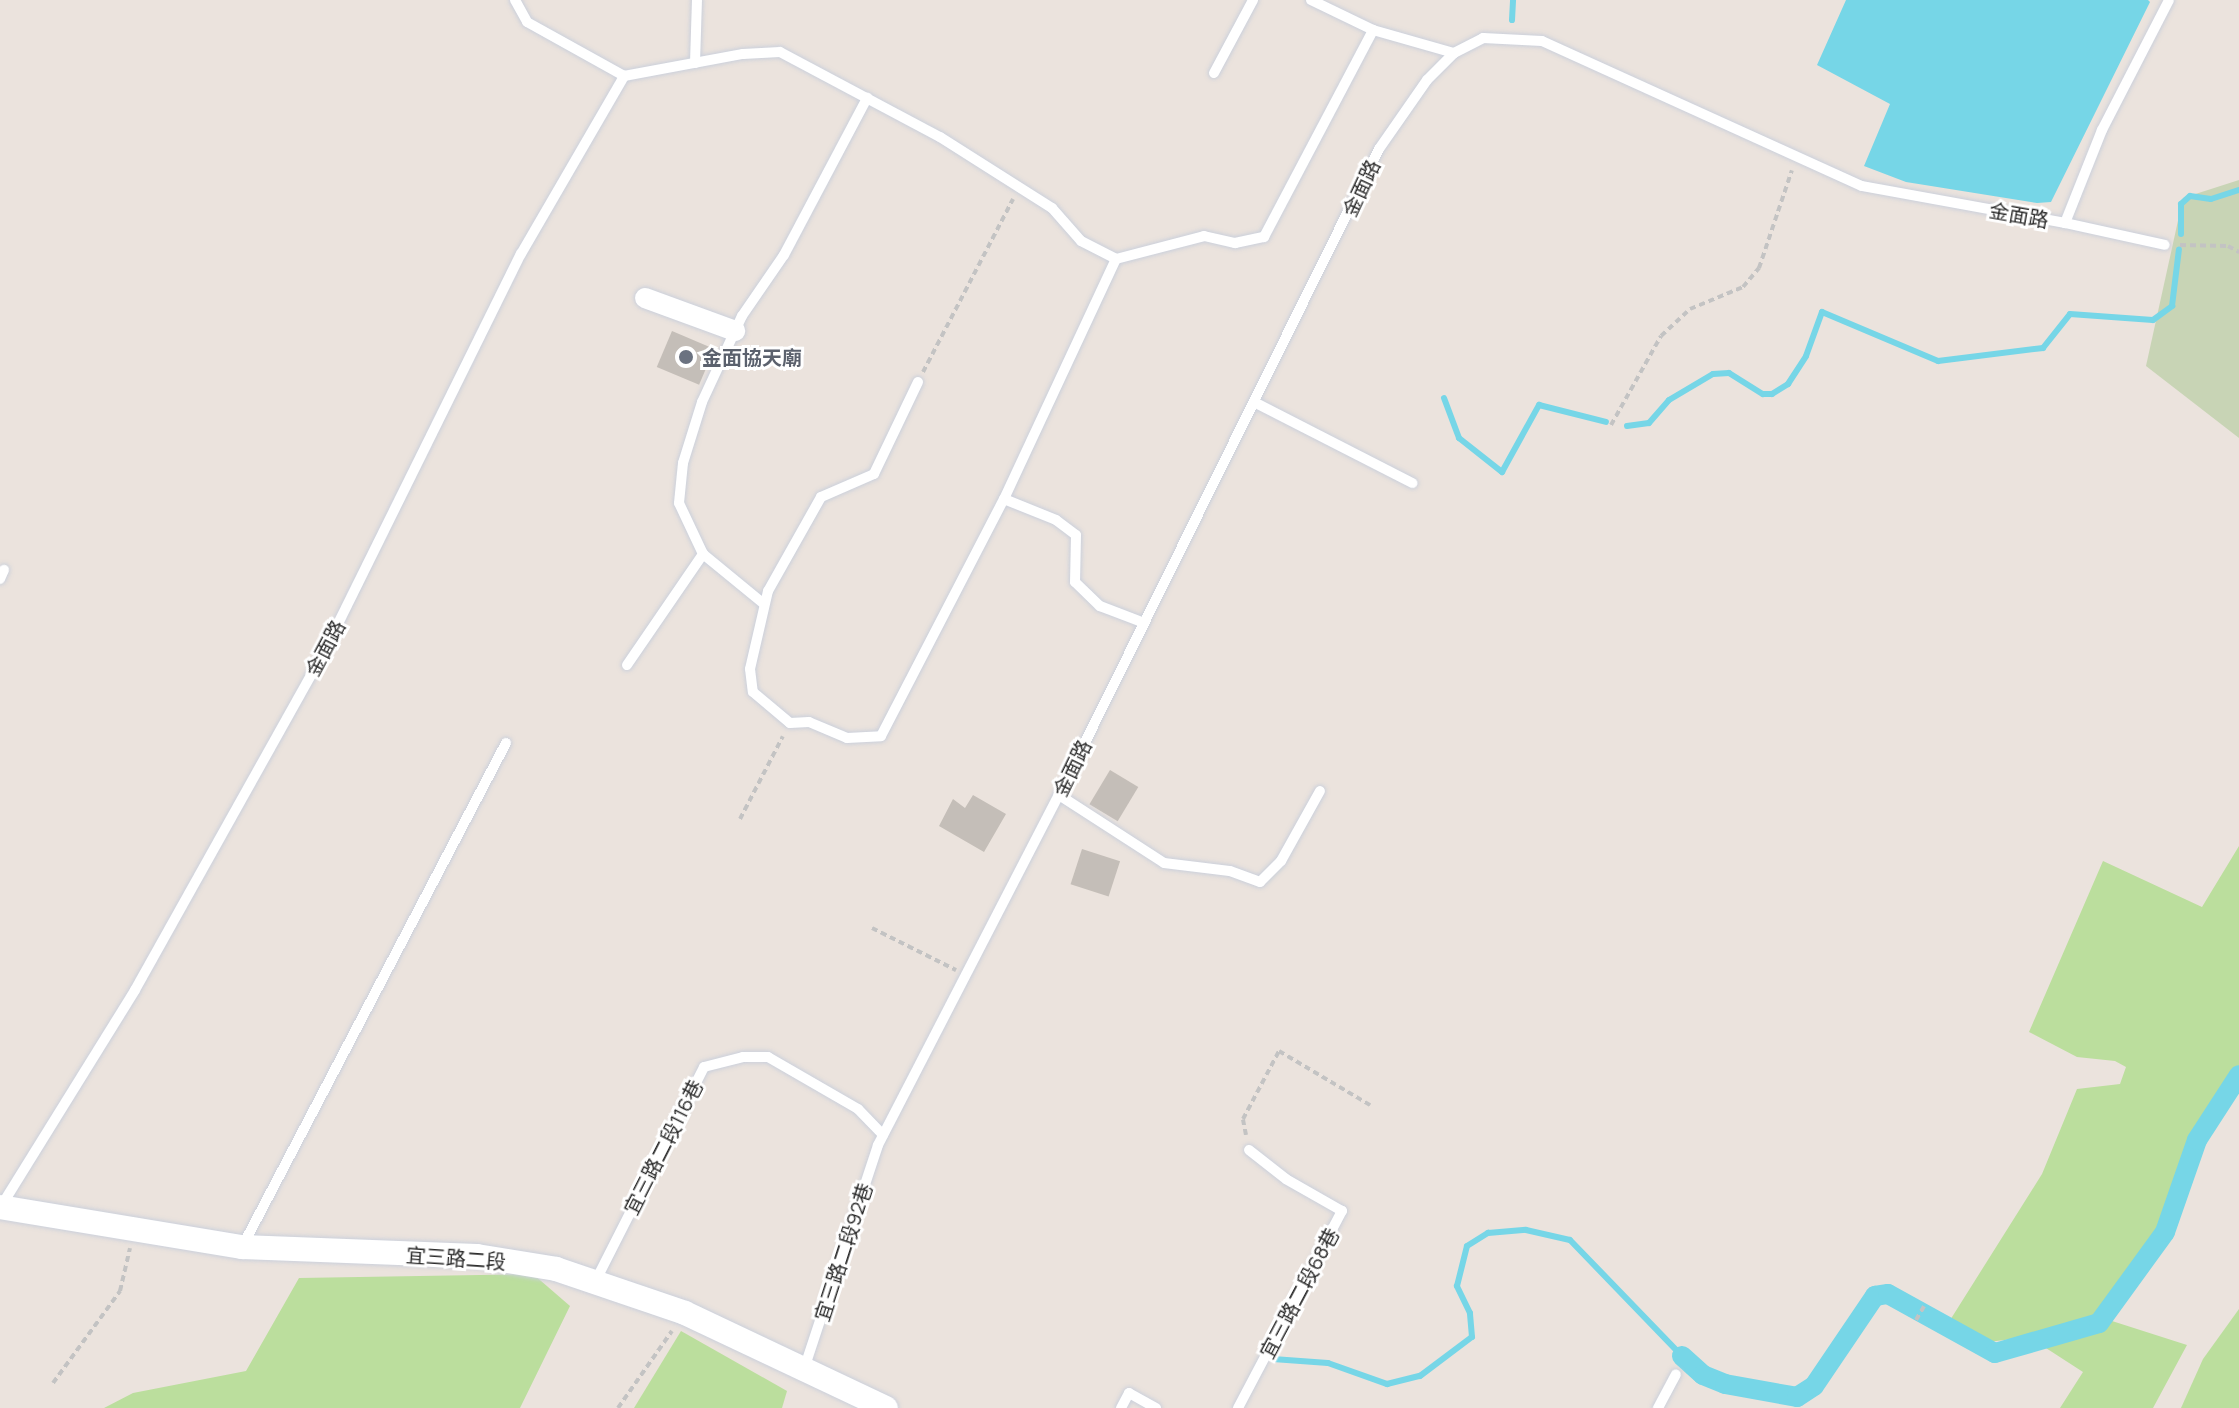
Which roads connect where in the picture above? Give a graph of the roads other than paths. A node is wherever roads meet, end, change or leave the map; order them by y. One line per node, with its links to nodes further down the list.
1 (515, 0): 10 (lane)
2 (697, 0): 8 (lane)
3 (1253, 0): 9 (lane)
4 (1311, 0): 6 (lane)
5 (2169, 0): 12 (lane, 金面路)
6 (1373, 30): 7 (lane); 14 (lane)
7 (1454, 53): 12 (lane, 金面路); 18 (lane, 金面路)
8 (695, 63): 10 (lane); 11 (lane)
9 (1214, 73)
10 (624, 76): 30 (lane, 金面路)
11 (867, 98): 14 (lane); 16 (lane)
12 (2065, 223): 13 (lane)
13 (2165, 245)
14 (1116, 259): 20 (lane)
15 (645, 298): 16 (street)
16 (735, 331): 21 (lane)
17 (918, 382): 22 (lane)
18 (1254, 402): 19 (lane); 23 (lane, 金面路)
19 (1412, 483)
20 (1004, 499): 22 (lane); 23 (lane)
21 (703, 554): 22 (lane); 24 (lane)
22 (764, 604)
23 (1142, 622): 27 (lane, 金面路)
24 (627, 665)
25 (506, 743): 31 (lane)
26 (1320, 791): 27 (lane)
27 (1059, 795): 28 (lane, 金面路)
28 (883, 1135): 32 (lane, 宜三路二段116巷); 33 (lane, 宜三路二段92巷)
29 (1249, 1150): 38 (lane, 宜三路二段68巷)
30 (0, 1207): 31 (street, 宜三路二段)
31 (242, 1247): 32 (street, 宜三路二段)
32 (595, 1282): 33 (street, 宜三路二段)
33 (804, 1369): 35 (street, 宜三路二段)
34 (1676, 1374): 39 (lane)
35 (886, 1408)
36 (1121, 1408): 37 (lane)
37 (1156, 1408)
38 (1238, 1408)
39 (1658, 1408)

